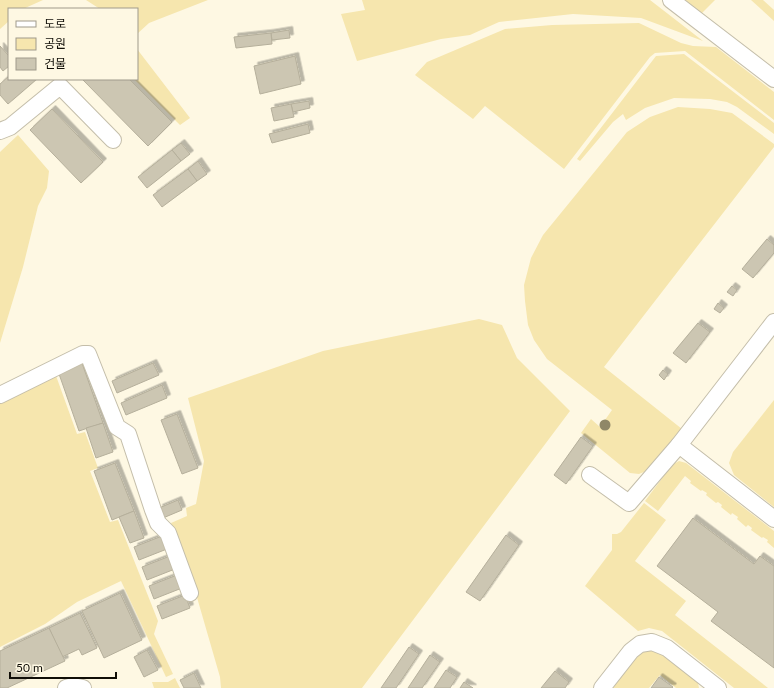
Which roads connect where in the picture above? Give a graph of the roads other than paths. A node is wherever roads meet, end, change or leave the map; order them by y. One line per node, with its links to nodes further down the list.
1 (671, 0): 2 (street)
2 (774, 79)
3 (0, 131): 4 (street)
4 (112, 140)
5 (774, 322): 7 (street)
6 (0, 395): 10 (street)
7 (679, 445): 8 (street); 9 (street)
8 (590, 475)
9 (774, 519)
10 (190, 593)
11 (714, 687): 14 (street)
12 (66, 688): 13 (street)
13 (83, 688)
14 (602, 688)

